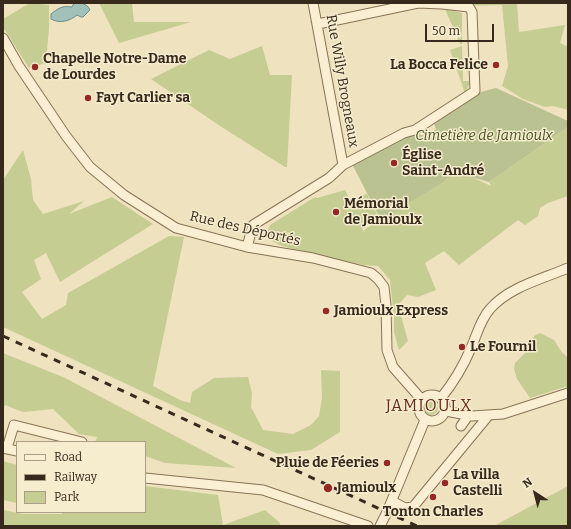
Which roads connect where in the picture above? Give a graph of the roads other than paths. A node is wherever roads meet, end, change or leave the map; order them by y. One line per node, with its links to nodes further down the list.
1 (313, 3): 3 (street, Rue Willy Brogneaux)
2 (418, 3): 3 (street); 5 (street, Rue Willy Brogneaux)
3 (318, 24): 5 (street, Rue Willy Brogneaux)
4 (3, 38): 6 (street, Rue des Déportés)
5 (343, 164): 6 (street, Rue Willy Brogneaux)
6 (246, 247): 10 (street, Rue des Déportés)
7 (568, 268): 9 (street)
8 (568, 393): 12 (street)
9 (441, 398): 10 (street); 11 (street)
10 (422, 400): 14 (street)
11 (446, 411): 13 (street); 14 (street)
12 (489, 415): 13 (street); 22 (street)
13 (468, 416): 15 (street)
14 (425, 420): 22 (street)
15 (461, 426)
16 (78, 441): 17 (street)
17 (5, 448): 18 (street)
18 (16, 451)
19 (146, 474): 21 (street)
20 (146, 478): 21 (street)
21 (157, 479): 23 (street)
22 (392, 501): 24 (street)
23 (368, 526)
24 (380, 526)

